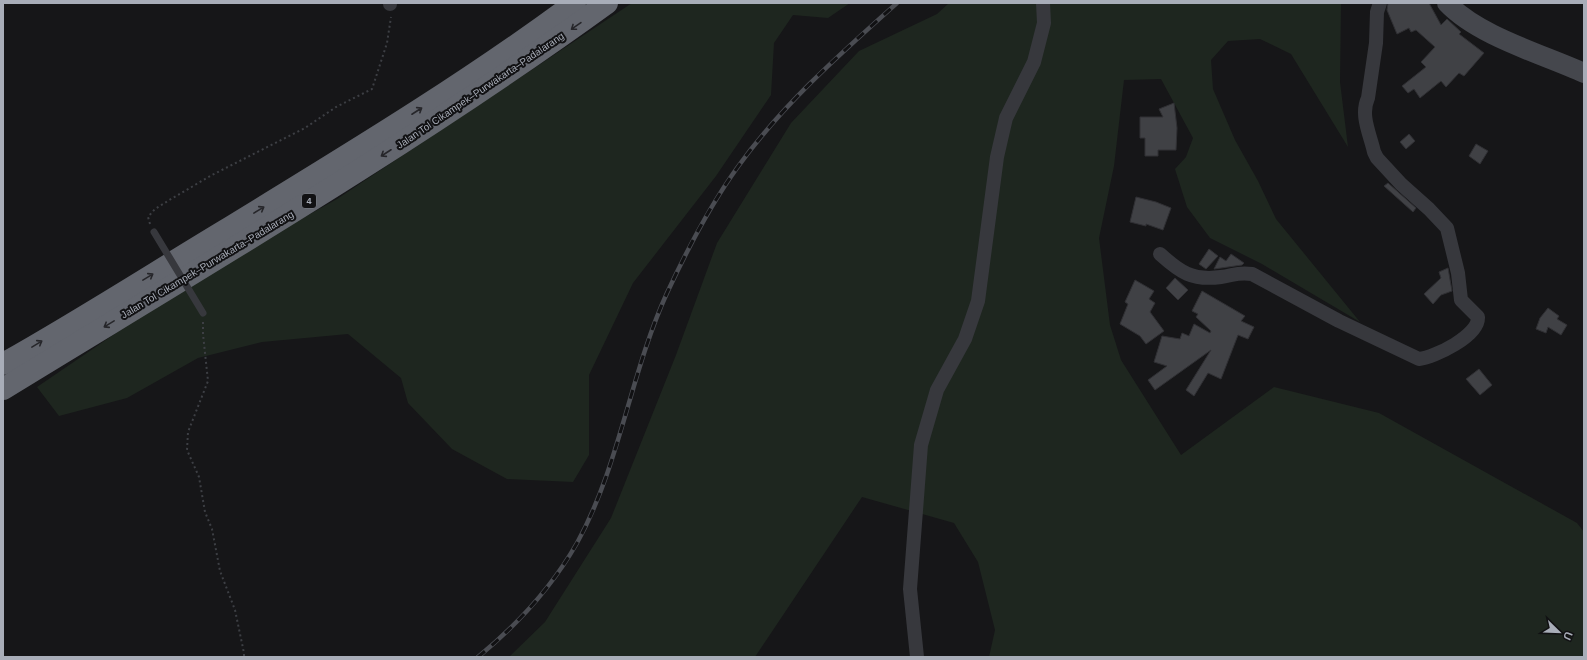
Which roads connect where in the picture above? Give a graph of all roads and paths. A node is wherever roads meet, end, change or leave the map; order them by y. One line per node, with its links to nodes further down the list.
1 (390, 3): 8 (path)
2 (575, 3): 11 (highway, Jalan Tol Cikampek–Purwakarta–Padalarang / 4, one-way to 2)
3 (608, 3): 12 (highway, Jalan Tol Cikampek–Purwakarta–Padalarang / 4, one-way to 12)
4 (1043, 3): 14 (street)
5 (1380, 3): 9 (street)
6 (1447, 3): 7 (street)
7 (1584, 73)
8 (154, 232): 10 (lane, bridge)
9 (1160, 254)
10 (203, 313): 13 (path)
11 (3, 364)
12 (3, 389)
13 (244, 657)
14 (917, 657)

